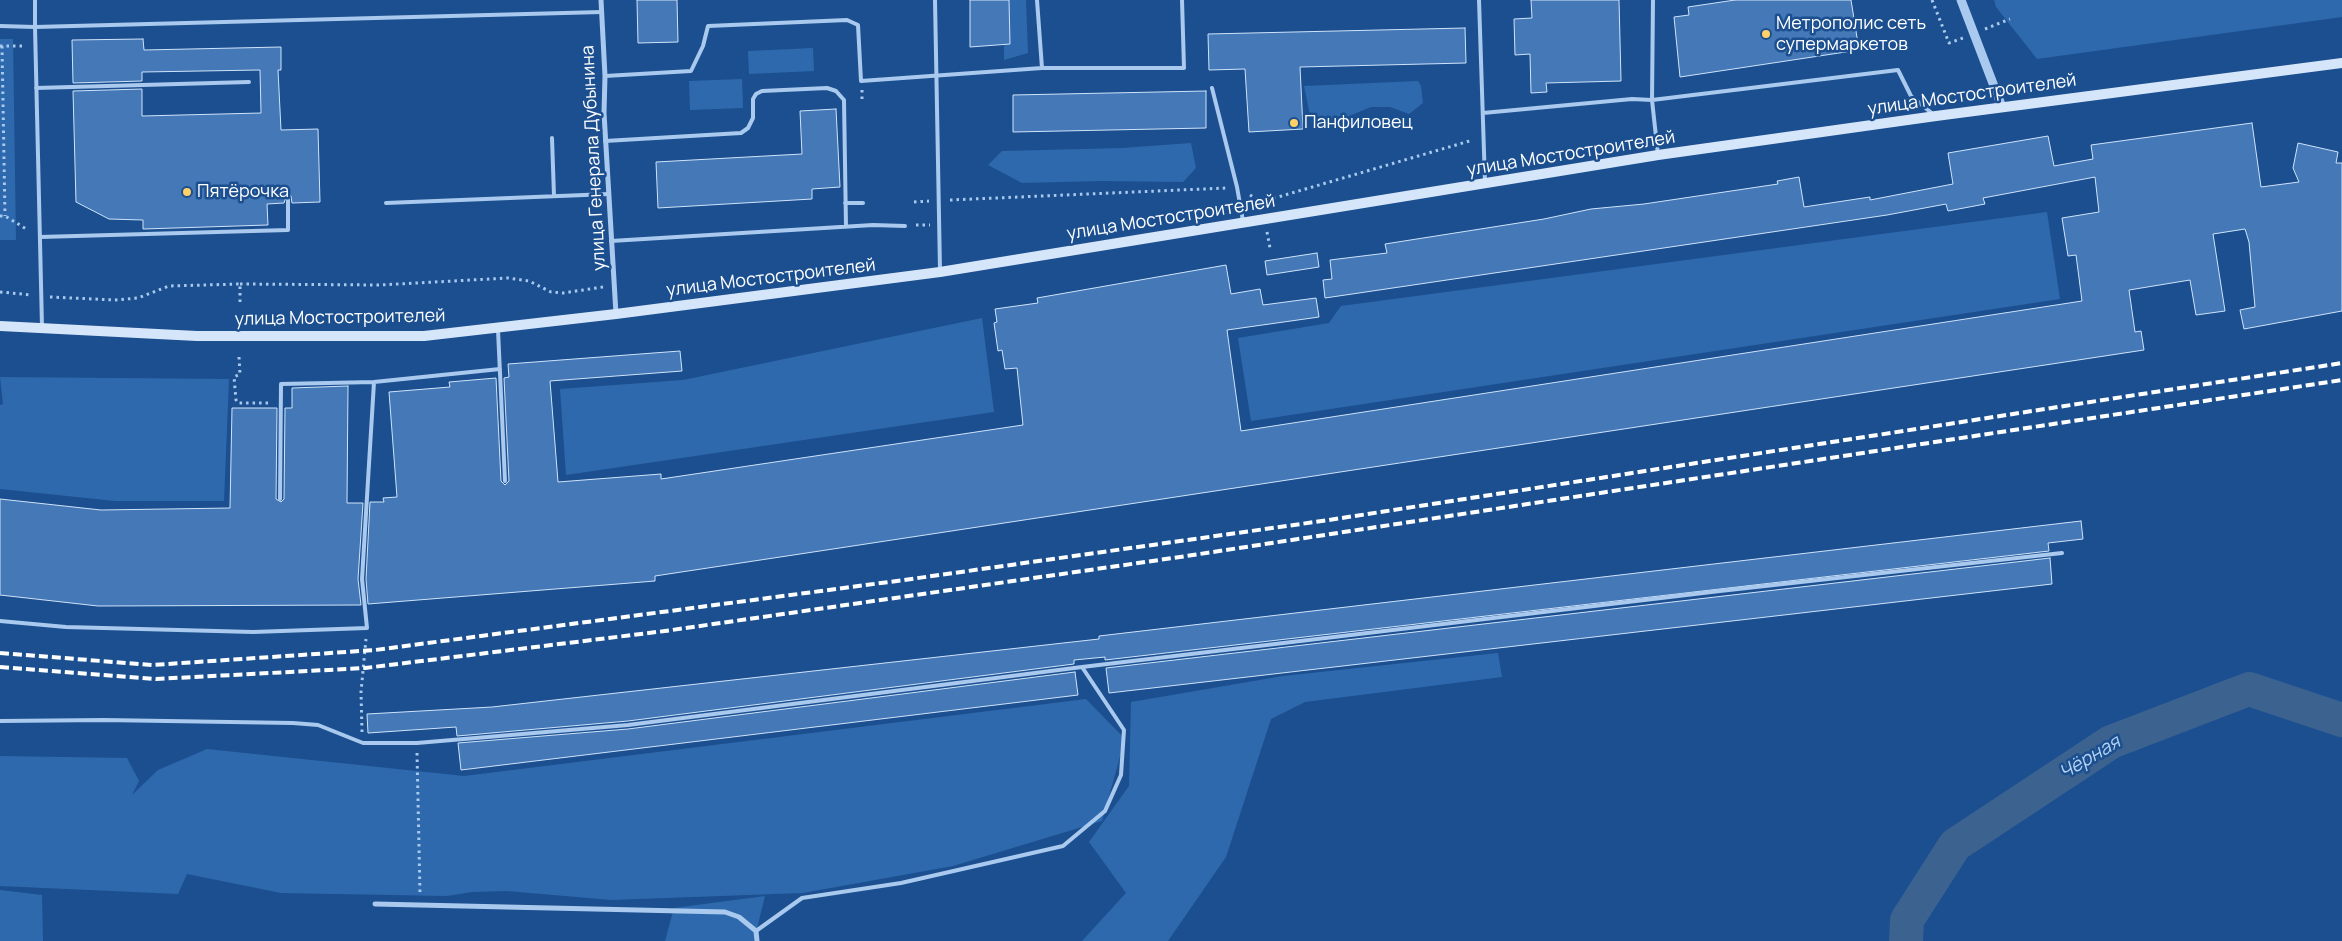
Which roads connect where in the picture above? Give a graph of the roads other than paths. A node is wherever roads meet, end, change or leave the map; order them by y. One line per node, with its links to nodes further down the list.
1 (36, 0): 11 (lane)
2 (601, 0): 9 (street, улица Генерала Дубынина)
3 (935, 0): 14 (lane)
4 (1038, 0): 13 (lane)
5 (1182, 0): 13 (lane)
6 (1479, 0): 21 (lane)
7 (1653, 0): 19 (lane)
8 (1961, 0): 20 (street)
9 (602, 12): 11 (lane); 15 (street, улица Генерала Дубынина)
10 (0, 26): 11 (lane)
11 (35, 27): 17 (lane)
12 (2342, 62): 20 (main road, улица Мостостроителей)
13 (1042, 68): 14 (lane)
14 (936, 75): 15 (lane); 38 (lane)
15 (605, 76): 24 (street, улица Генерала Дубынина)
16 (249, 82): 17 (lane)
17 (36, 88): 36 (lane)
18 (1212, 88): 33 (lane)
19 (1652, 100): 21 (lane); 22 (lane); 25 (lane)
20 (2002, 107): 22 (main road, улица Мостостроителей)
21 (1483, 113): 26 (lane)
22 (1936, 116): 25 (main road, улица Мостостроителей)
23 (552, 138): 28 (lane)
24 (605, 141): 27 (street, улица Генерала Дубынина); 31 (lane)
25 (1658, 155): 26 (main road, улица Мостостроителей)
26 (1485, 184): 33 (main road, улица Мостостроителей)
27 (609, 194): 28 (lane); 37 (street, улица Генерала Дубынина)
28 (554, 196): 30 (lane)
29 (288, 197): 36 (lane)
30 (386, 203)
31 (845, 203): 32 (lane); 35 (lane)
32 (863, 203)
33 (1244, 223): 38 (main road, улица Мостостроителей)
34 (905, 226): 35 (lane)
35 (846, 227): 37 (lane)
36 (40, 237): 42 (lane)
37 (611, 241): 39 (street, улица Генерала Дубынина)
38 (940, 272): 39 (main road, улица Мостостроителей)
39 (616, 314): 41 (main road, улица Мостостроителей)
40 (0, 326): 42 (main road, улица Мостостроителей)
41 (498, 328): 42 (main road, улица Мостостроителей); 43 (lane)
42 (42, 330)
43 (500, 369): 44 (lane); 45 (lane)
44 (374, 382): 46 (lane); 48 (lane)
45 (505, 480)
46 (280, 499)
47 (2062, 553): 49 (lane)
48 (0, 621)
49 (1082, 667): 50 (lane); 52 (lane)
50 (0, 721)
51 (375, 904): 52 (street)
52 (756, 931): 53 (street)
53 (757, 941)

